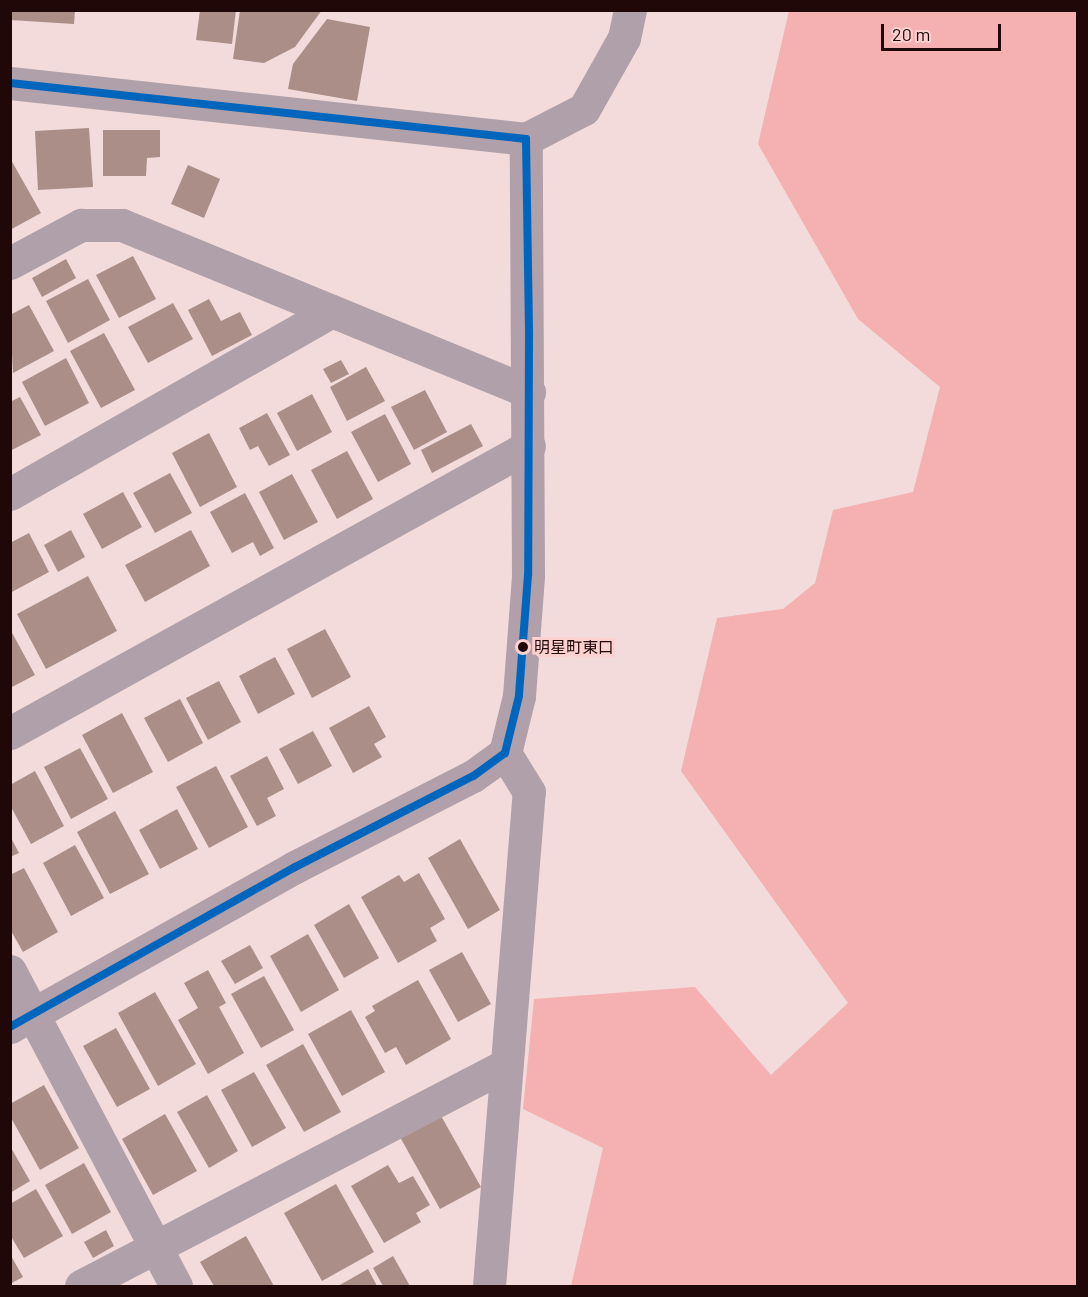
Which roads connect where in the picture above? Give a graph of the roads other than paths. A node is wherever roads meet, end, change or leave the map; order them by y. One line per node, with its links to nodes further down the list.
1 (630, 10): 3 (street)
2 (10, 83): 3 (street)
3 (526, 139): 6 (street)
4 (10, 262): 5 (street)
5 (332, 311): 6 (street); 8 (street)
6 (529, 392): 7 (street)
7 (529, 446): 9 (street); 10 (street)
8 (10, 494)
9 (10, 733)
10 (506, 753): 12 (street); 13 (street)
11 (10, 971): 12 (street)
12 (22, 1021): 14 (street)
13 (506, 1065): 14 (street); 17 (street)
14 (155, 1247): 15 (street); 16 (street)
15 (81, 1287)
16 (176, 1287)
17 (489, 1287)

